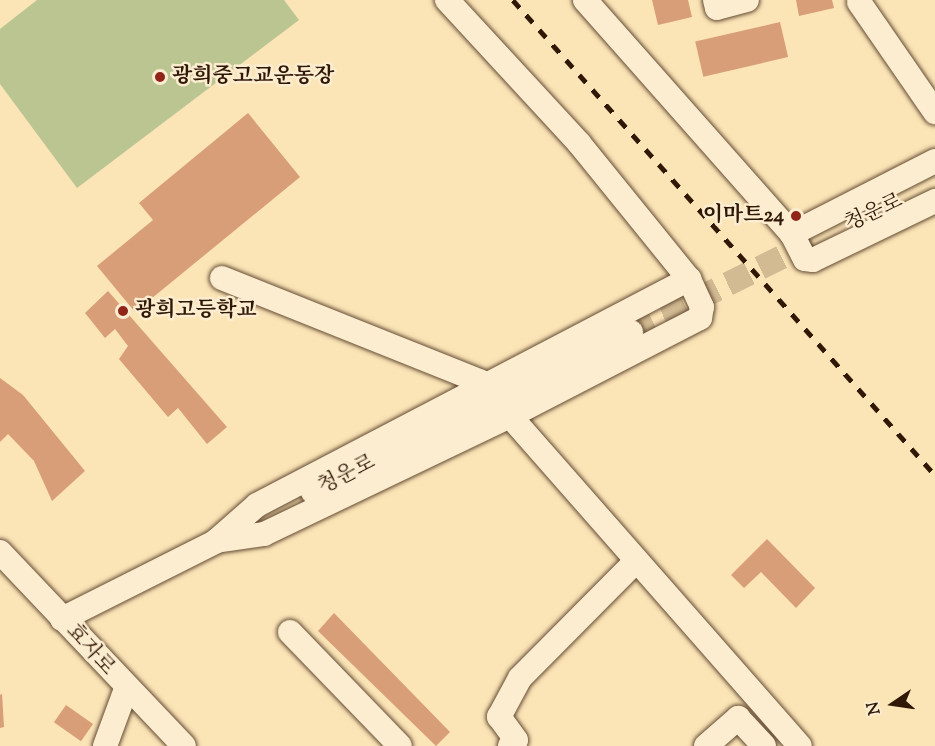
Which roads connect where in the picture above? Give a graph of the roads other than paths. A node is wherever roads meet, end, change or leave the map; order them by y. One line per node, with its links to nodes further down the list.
1 (447, 0): 12 (street)
2 (585, 0): 10 (street)
3 (715, 0): 4 (street)
4 (747, 0)
5 (862, 1): 6 (street)
6 (935, 112)
7 (935, 161): 10 (street)
8 (935, 184): 10 (street, 청운로)
9 (935, 201): 10 (street)
10 (802, 238)
11 (222, 278): 14 (street)
12 (689, 279): 14 (street); 15 (street)
13 (631, 332): 16 (street, 청운로)
14 (485, 383): 16 (street)
15 (510, 416): 16 (street); 18 (street)
16 (216, 541): 19 (street, 청운로)
17 (0, 552): 19 (street, 효자로)
18 (636, 561): 25 (street); 28 (street)
19 (62, 619): 21 (street, 효자로)
20 (290, 632): 24 (street)
21 (126, 689): 22 (street); 23 (street, 효자로)
22 (105, 746)
23 (184, 746)
24 (400, 746)
25 (510, 746)
26 (706, 746): 27 (street)
27 (764, 746)
28 (800, 746)

